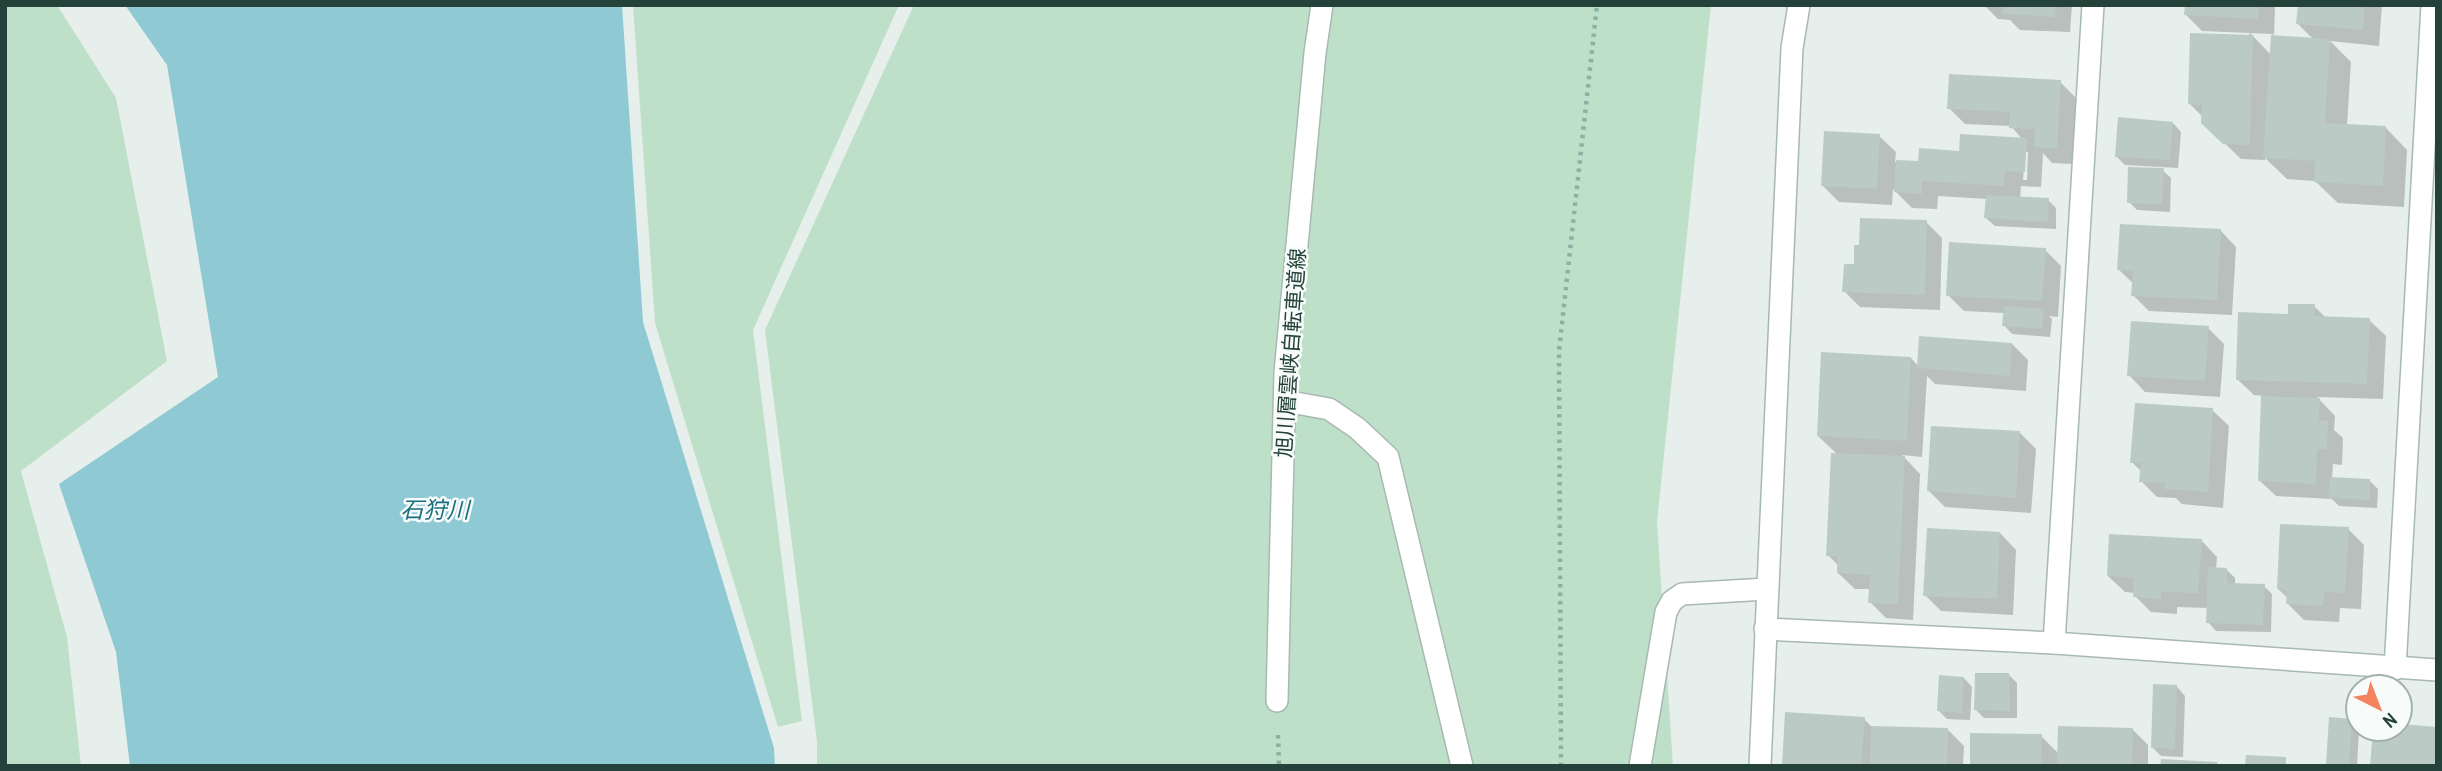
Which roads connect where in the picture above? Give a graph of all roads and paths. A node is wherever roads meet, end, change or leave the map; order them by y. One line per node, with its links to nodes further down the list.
1 (1322, 5): 7 (street, 旭川層雲峡自転車道線)
2 (1597, 5): 15 (path)
3 (1799, 5): 8 (street)
4 (2093, 5): 10 (street)
5 (2432, 5): 6 (street)
6 (2431, 100): 11 (street)
7 (1285, 401): 13 (street, 旭川層雲峡自転車道線); 14 (street)
8 (1766, 589): 9 (street); 16 (street)
9 (1765, 629): 10 (street); 17 (street)
10 (2054, 643): 11 (street)
11 (2395, 668): 12 (street)
12 (2437, 670)
13 (1277, 701)
14 (1462, 766)
15 (1561, 766)
16 (1640, 766)
17 (1760, 766)

